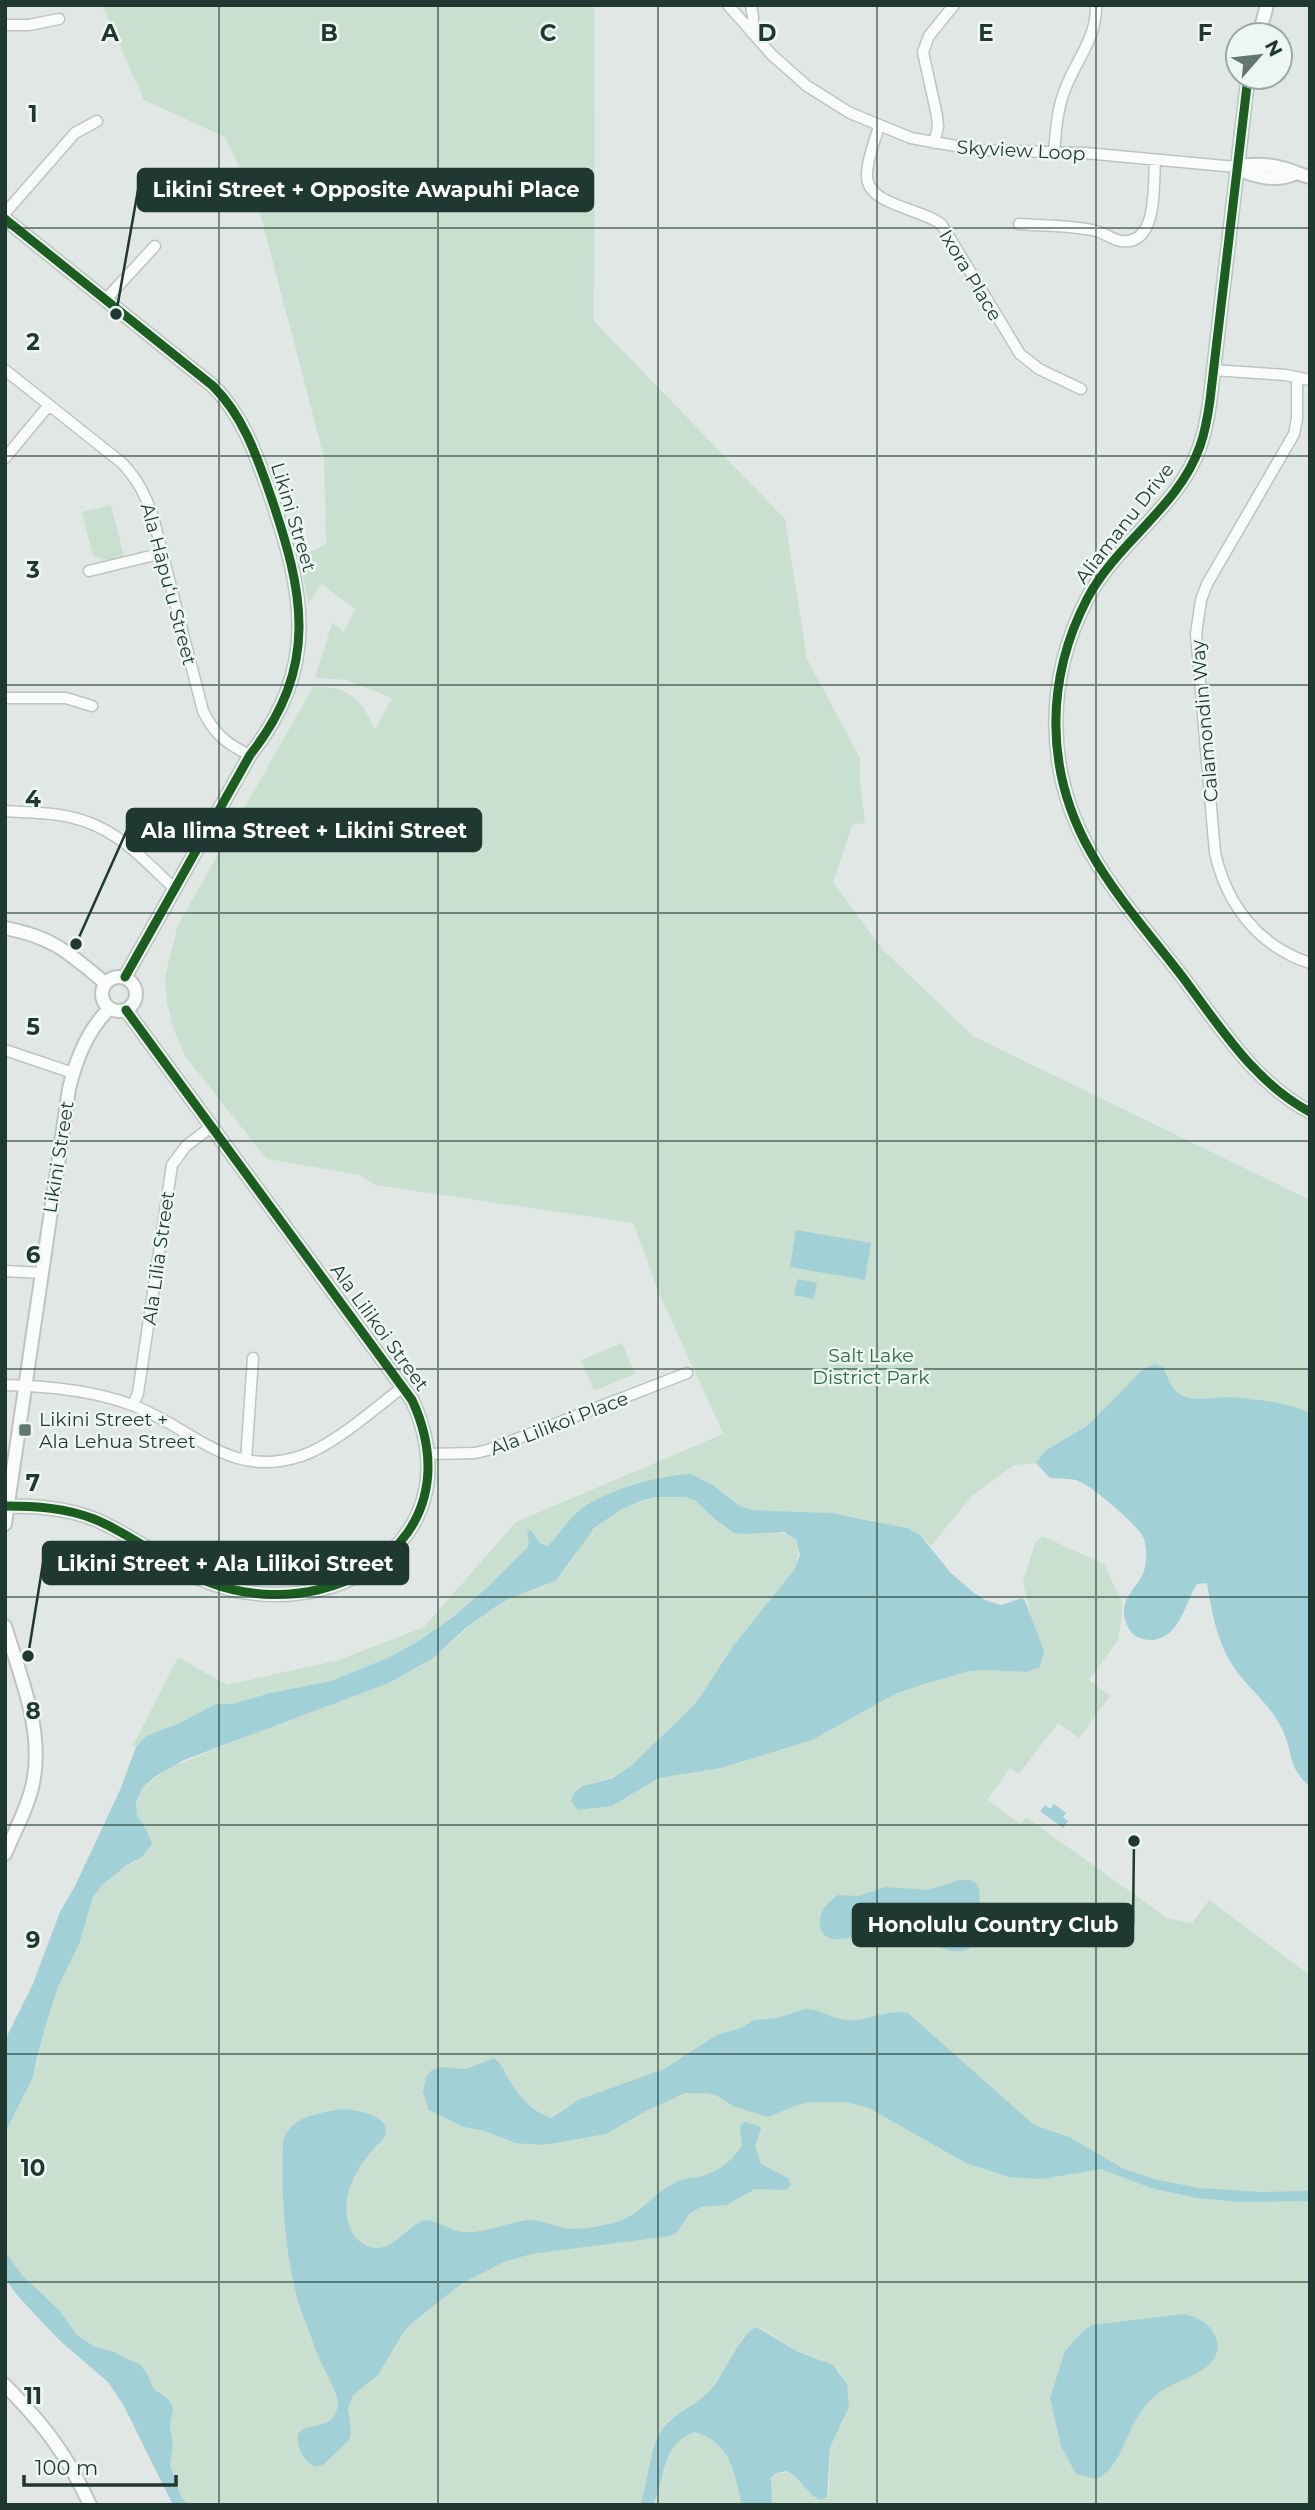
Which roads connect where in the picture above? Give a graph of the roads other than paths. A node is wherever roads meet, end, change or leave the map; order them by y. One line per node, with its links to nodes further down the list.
1 (728, 5): 7 (street, Skyview Loop)
2 (751, 5): 7 (street)
3 (954, 5): 11 (street)
4 (1096, 5): 12 (street)
5 (59, 19): 6 (street)
6 (5, 25)
7 (752, 33): 10 (street, Skyview Loop)
8 (1246, 91): 14 (street, Aliamanu Drive)
9 (97, 121): 16 (street)
10 (879, 126): 11 (street, Skyview Loop); 25 (street, Ixora Place)
11 (934, 143): 12 (street, Skyview Loop)
12 (1054, 152): 13 (street, Skyview Loop)
13 (1155, 160): 14 (street, Skyview Loop); 18 (street)
14 (1236, 167): 15 (street); 22 (street, Aliamanu Drive)
15 (1310, 177)
16 (5, 212)
17 (5, 219): 20 (street, Likini Street)
18 (1019, 224)
19 (155, 246): 20 (street)
20 (106, 299): 32 (street, Likini Street)
21 (5, 370): 26 (street, Ala Hāpuʻu Street)
22 (1213, 370): 23 (street); 43 (street, Aliamanu Drive)
23 (1297, 377): 24 (street); 36 (street, Calamondin Way)
24 (1310, 380)
25 (1081, 389)
26 (49, 405): 27 (street); 28 (street, Ala Hāpuʻu Street)
27 (5, 458)
28 (163, 552): 29 (street); 32 (street, Ala Hāpuʻu Street)
29 (89, 570)
30 (5, 698): 31 (street)
31 (92, 706)
32 (250, 755): 34 (street, Likini Street)
33 (5, 811): 34 (street)
34 (174, 888): 37 (street, Likini Street)
35 (5, 928): 38 (street)
36 (1310, 963)
37 (125, 978): 38 (street); 40 (street)
38 (105, 983): 39 (street)
39 (110, 1008): 40 (street); 42 (street, Likini Street)
40 (126, 1010): 44 (street, Ala Lilikoi Street)
41 (5, 1049): 42 (street)
42 (73, 1073): 46 (street, Likini Street)
43 (1310, 1112)
44 (211, 1127): 51 (street, Ala Lilikoi Street); 52 (street, Ala Līlia Street)
45 (5, 1271): 46 (street)
46 (41, 1273): 50 (street, Likini Street)
47 (253, 1358): 54 (street)
48 (687, 1373): 53 (street, Ala Lilikoi Place)
49 (5, 1385): 50 (street)
50 (24, 1385): 52 (street); 55 (street, Likini Street)
51 (403, 1387): 53 (street, Ala Lilikoi Street); 54 (street)
52 (133, 1405): 54 (street)
53 (428, 1454): 55 (street, Ala Lilikoi Street)
54 (246, 1460)
55 (7, 1506): 56 (street, Likini Street)
56 (5, 1524)
57 (5, 1626): 58 (street)
58 (5, 1854)
59 (5, 2385): 60 (street)
60 (90, 2505)

